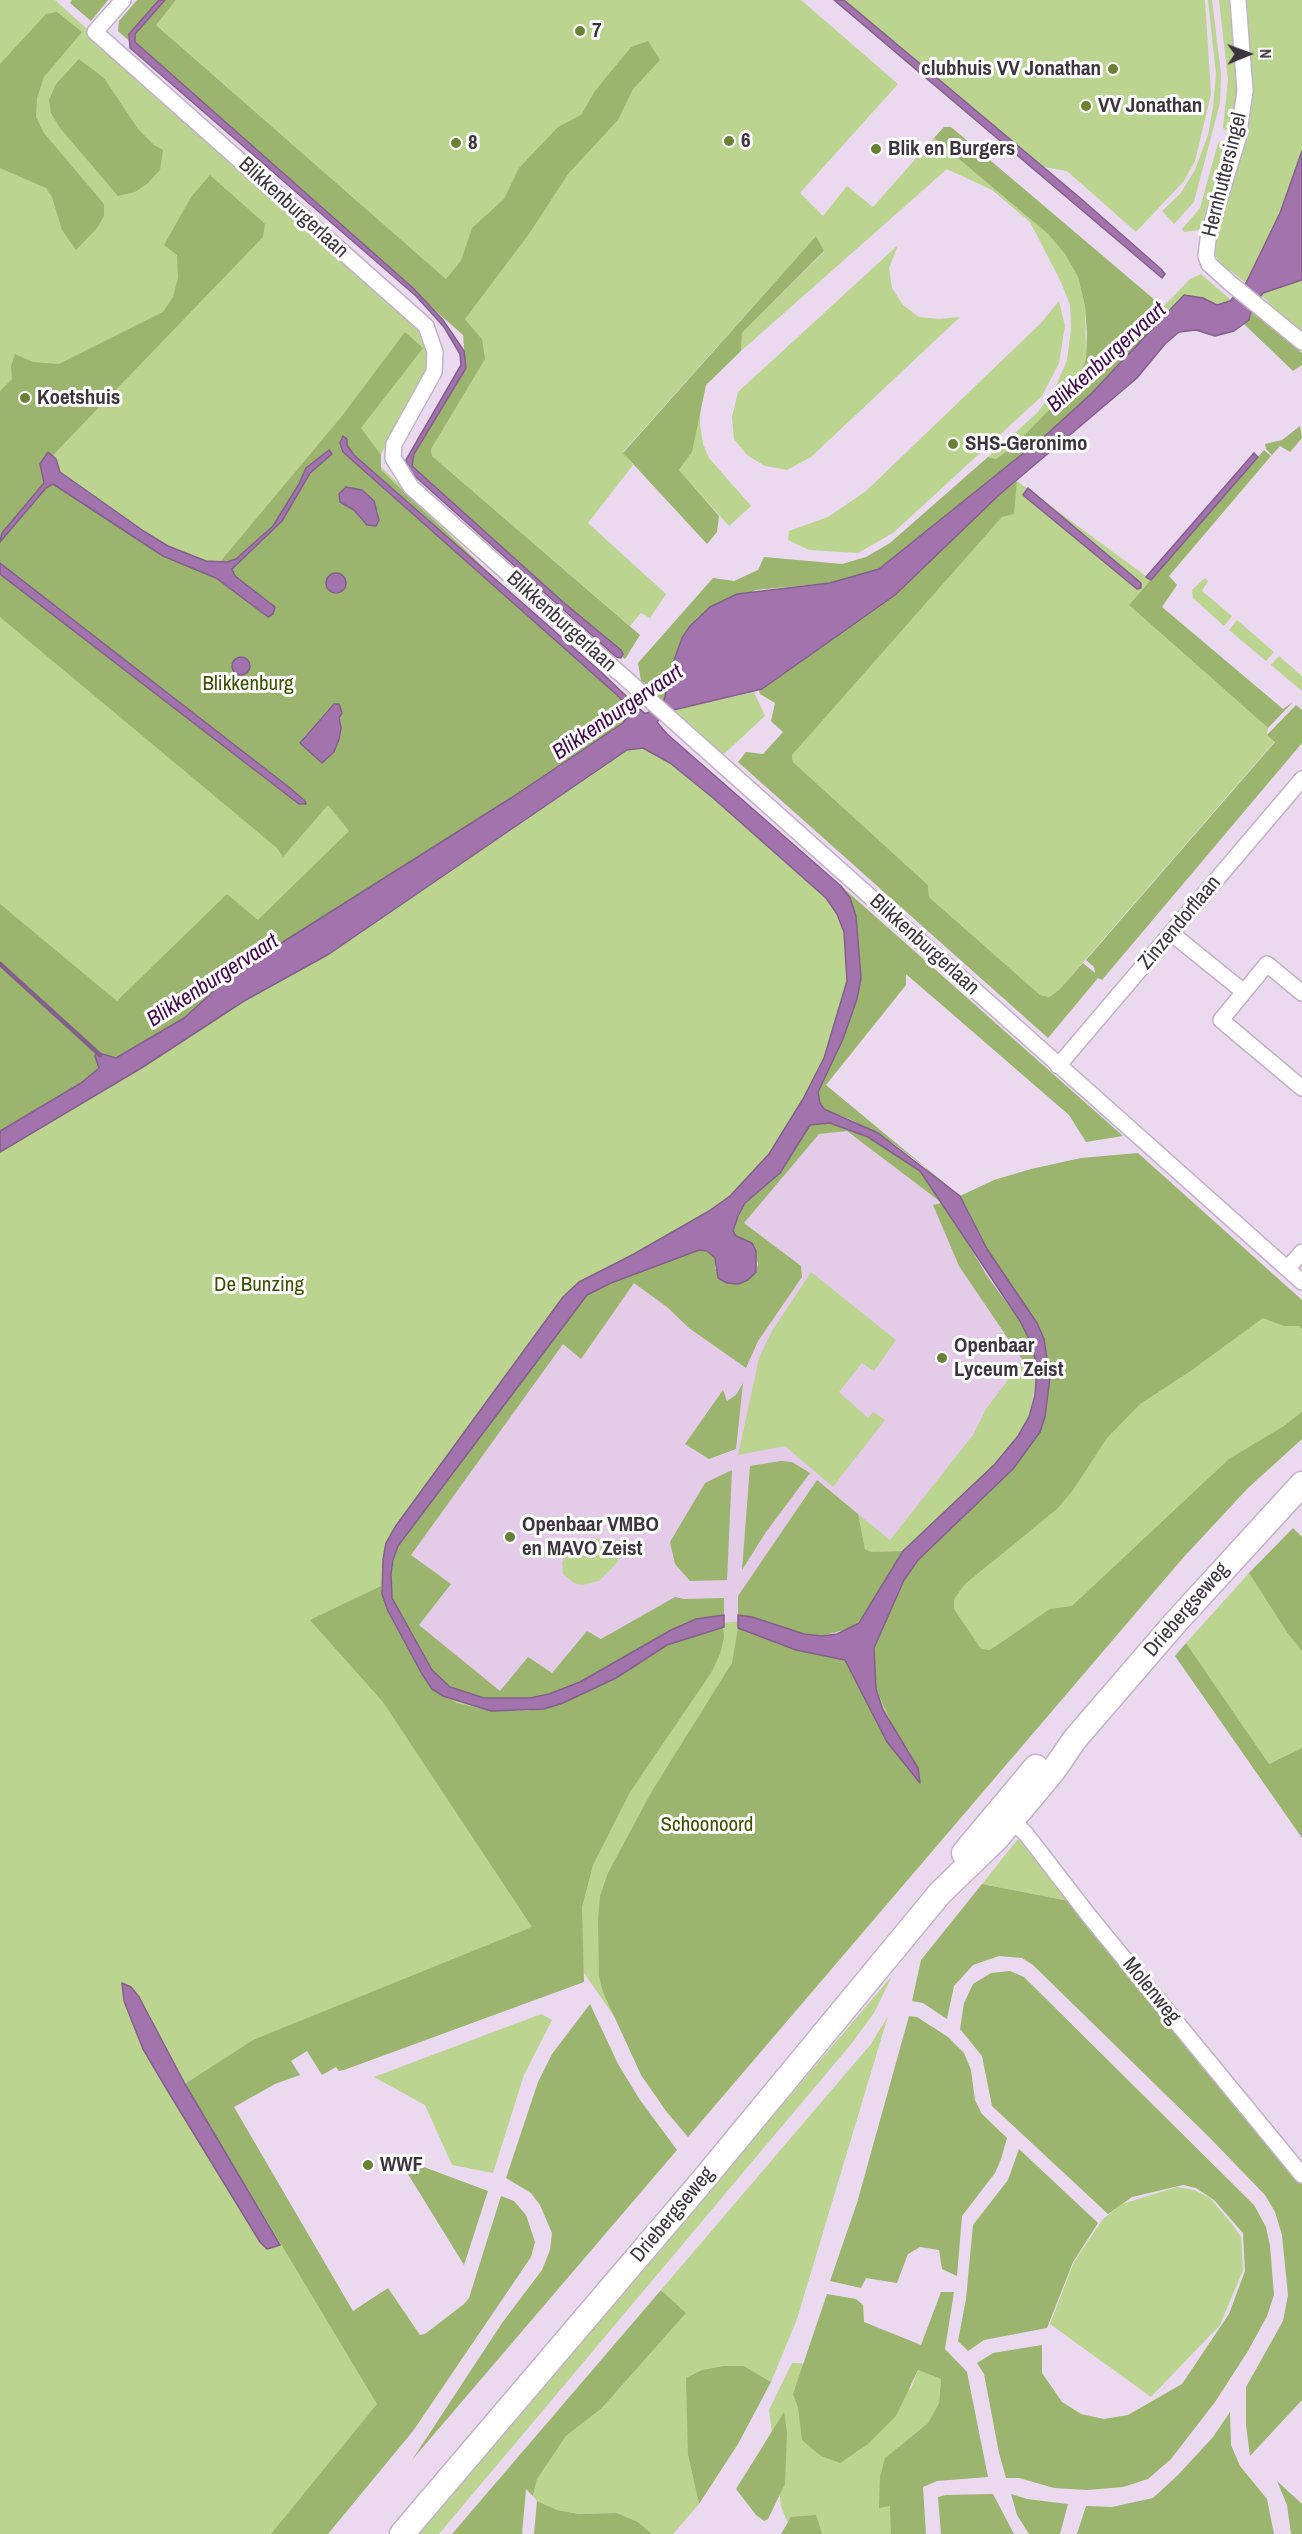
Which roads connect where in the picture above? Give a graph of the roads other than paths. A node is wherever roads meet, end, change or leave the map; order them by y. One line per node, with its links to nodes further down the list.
1 (123, 0): 8 (street, Blikkenburgerlaan)
2 (1238, 0): 3 (street, Hernhuttersingel)
3 (1302, 342)
4 (1302, 779): 5 (street, Zinzendorflaan)
5 (1171, 933): 6 (street); 8 (street, Zinzendorflaan)
6 (1244, 992): 7 (street); 9 (street)
7 (1302, 993)
8 (1058, 1066): 11 (street, Blikkenburgerlaan)
9 (1302, 1088)
10 (1302, 1252): 11 (street)
11 (1287, 1269): 12 (street, Blikkenburgerlaan)
12 (1302, 1282)
13 (1302, 1484): 14 (main road, Driebergseweg)
14 (1006, 1814): 15 (street, Molenweg); 16 (main road, Driebergseweg)
15 (1302, 2175)
16 (402, 2534)

